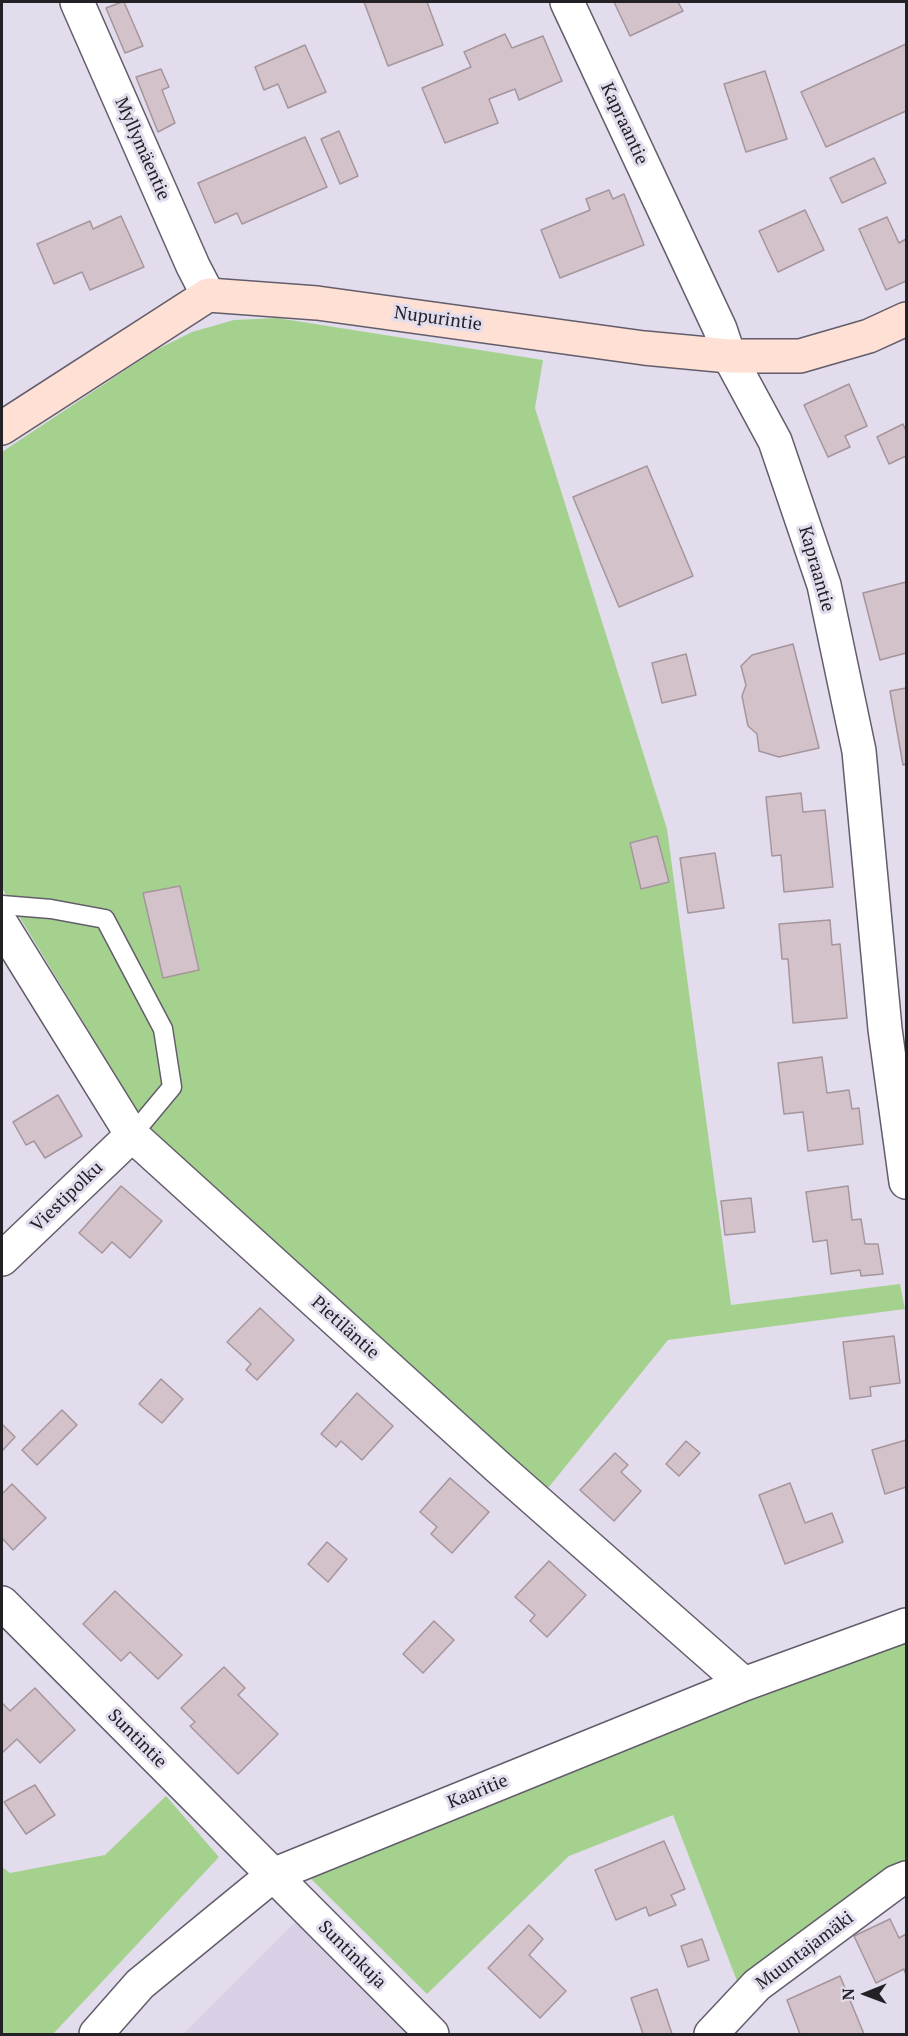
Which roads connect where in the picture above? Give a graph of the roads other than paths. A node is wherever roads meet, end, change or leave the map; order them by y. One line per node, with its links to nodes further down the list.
1 (77, 2): 3 (street, Myllymäentie)
2 (567, 2): 5 (street, Kapraantie)
3 (208, 295): 5 (street, Nupurintie); 6 (street)
4 (906, 320): 5 (street, Nupurintie)
5 (729, 356): 10 (street, Kapraantie)
6 (2, 428)
7 (2, 905): 9 (lane)
8 (2, 925): 9 (street, Pietiläntie)
9 (132, 1135): 11 (street, Viestipolku); 14 (street, Pietiläntie)
10 (906, 1182)
11 (2, 1259)
12 (2, 1603): 15 (street, Suntintie)
13 (906, 1624): 14 (street, Kaaritie)
14 (744, 1684): 15 (street, Kaaritie)
15 (273, 1875): 17 (street, Kaaritie); 18 (street, Suntinkuja)
16 (906, 1878): 19 (street, Muuntajamäki)
17 (96, 2034)
18 (432, 2034)
19 (711, 2034)

